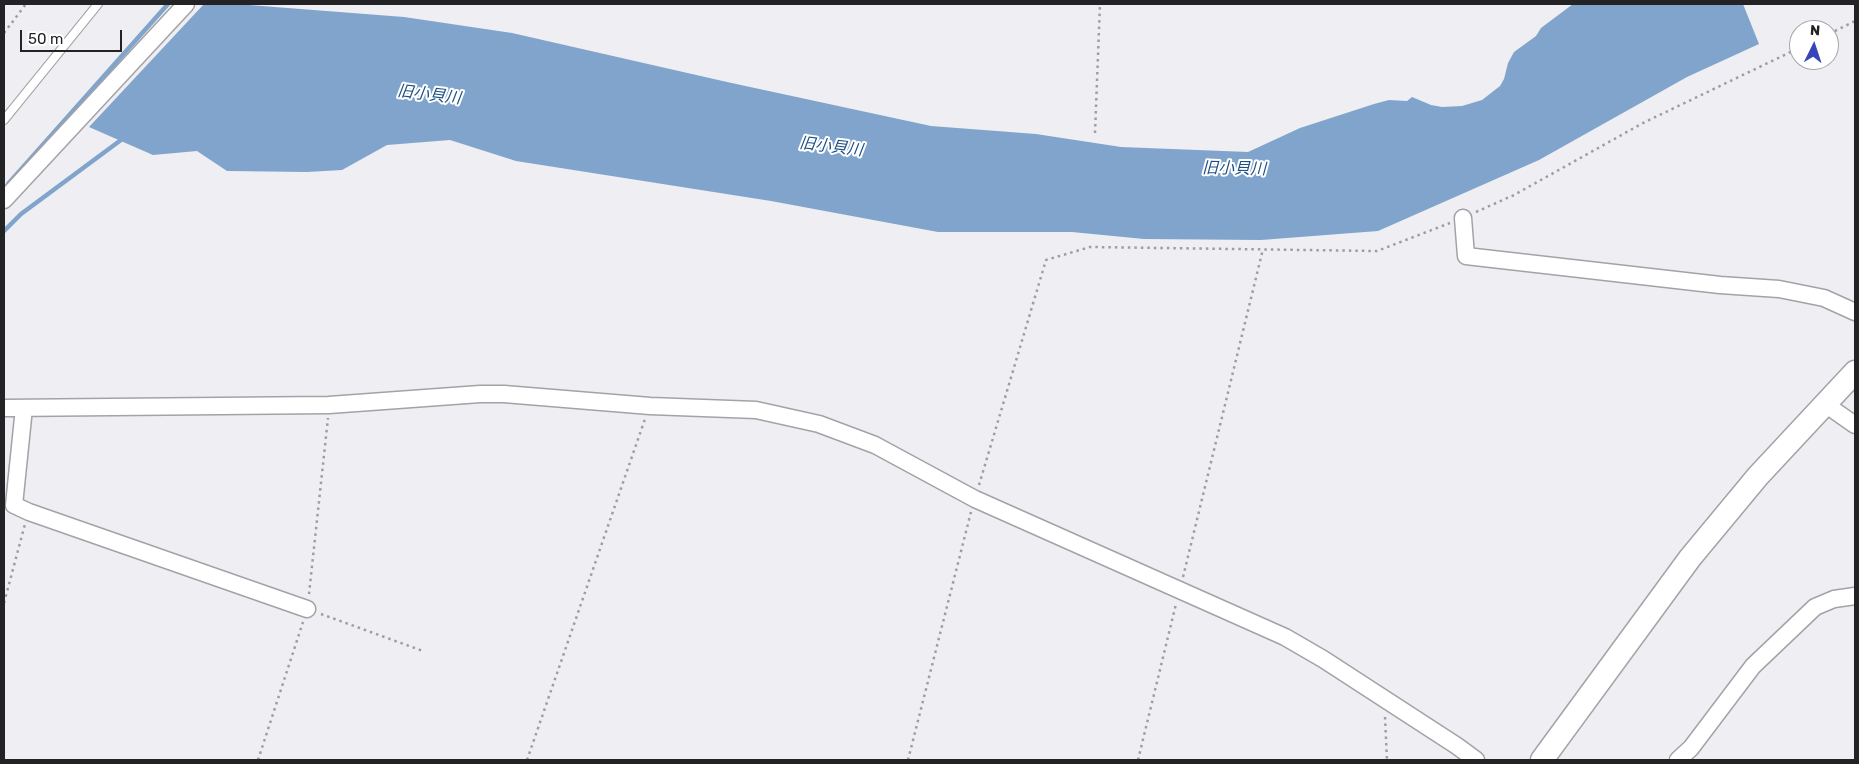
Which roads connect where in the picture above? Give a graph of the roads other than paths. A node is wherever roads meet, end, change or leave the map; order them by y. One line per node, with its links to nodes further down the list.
1 (98, 4): 3 (lane)
2 (186, 4): 4 (street)
3 (4, 120)
4 (4, 200)
5 (1463, 218): 6 (street)
6 (1855, 312)
7 (1855, 372): 8 (street)
8 (1825, 404): 11 (street); 15 (street)
9 (4, 408): 10 (street)
10 (24, 408): 13 (street); 14 (street)
11 (1855, 425)
12 (1855, 596): 16 (street)
13 (308, 609)
14 (1476, 760)
15 (1542, 760)
16 (1678, 760)

